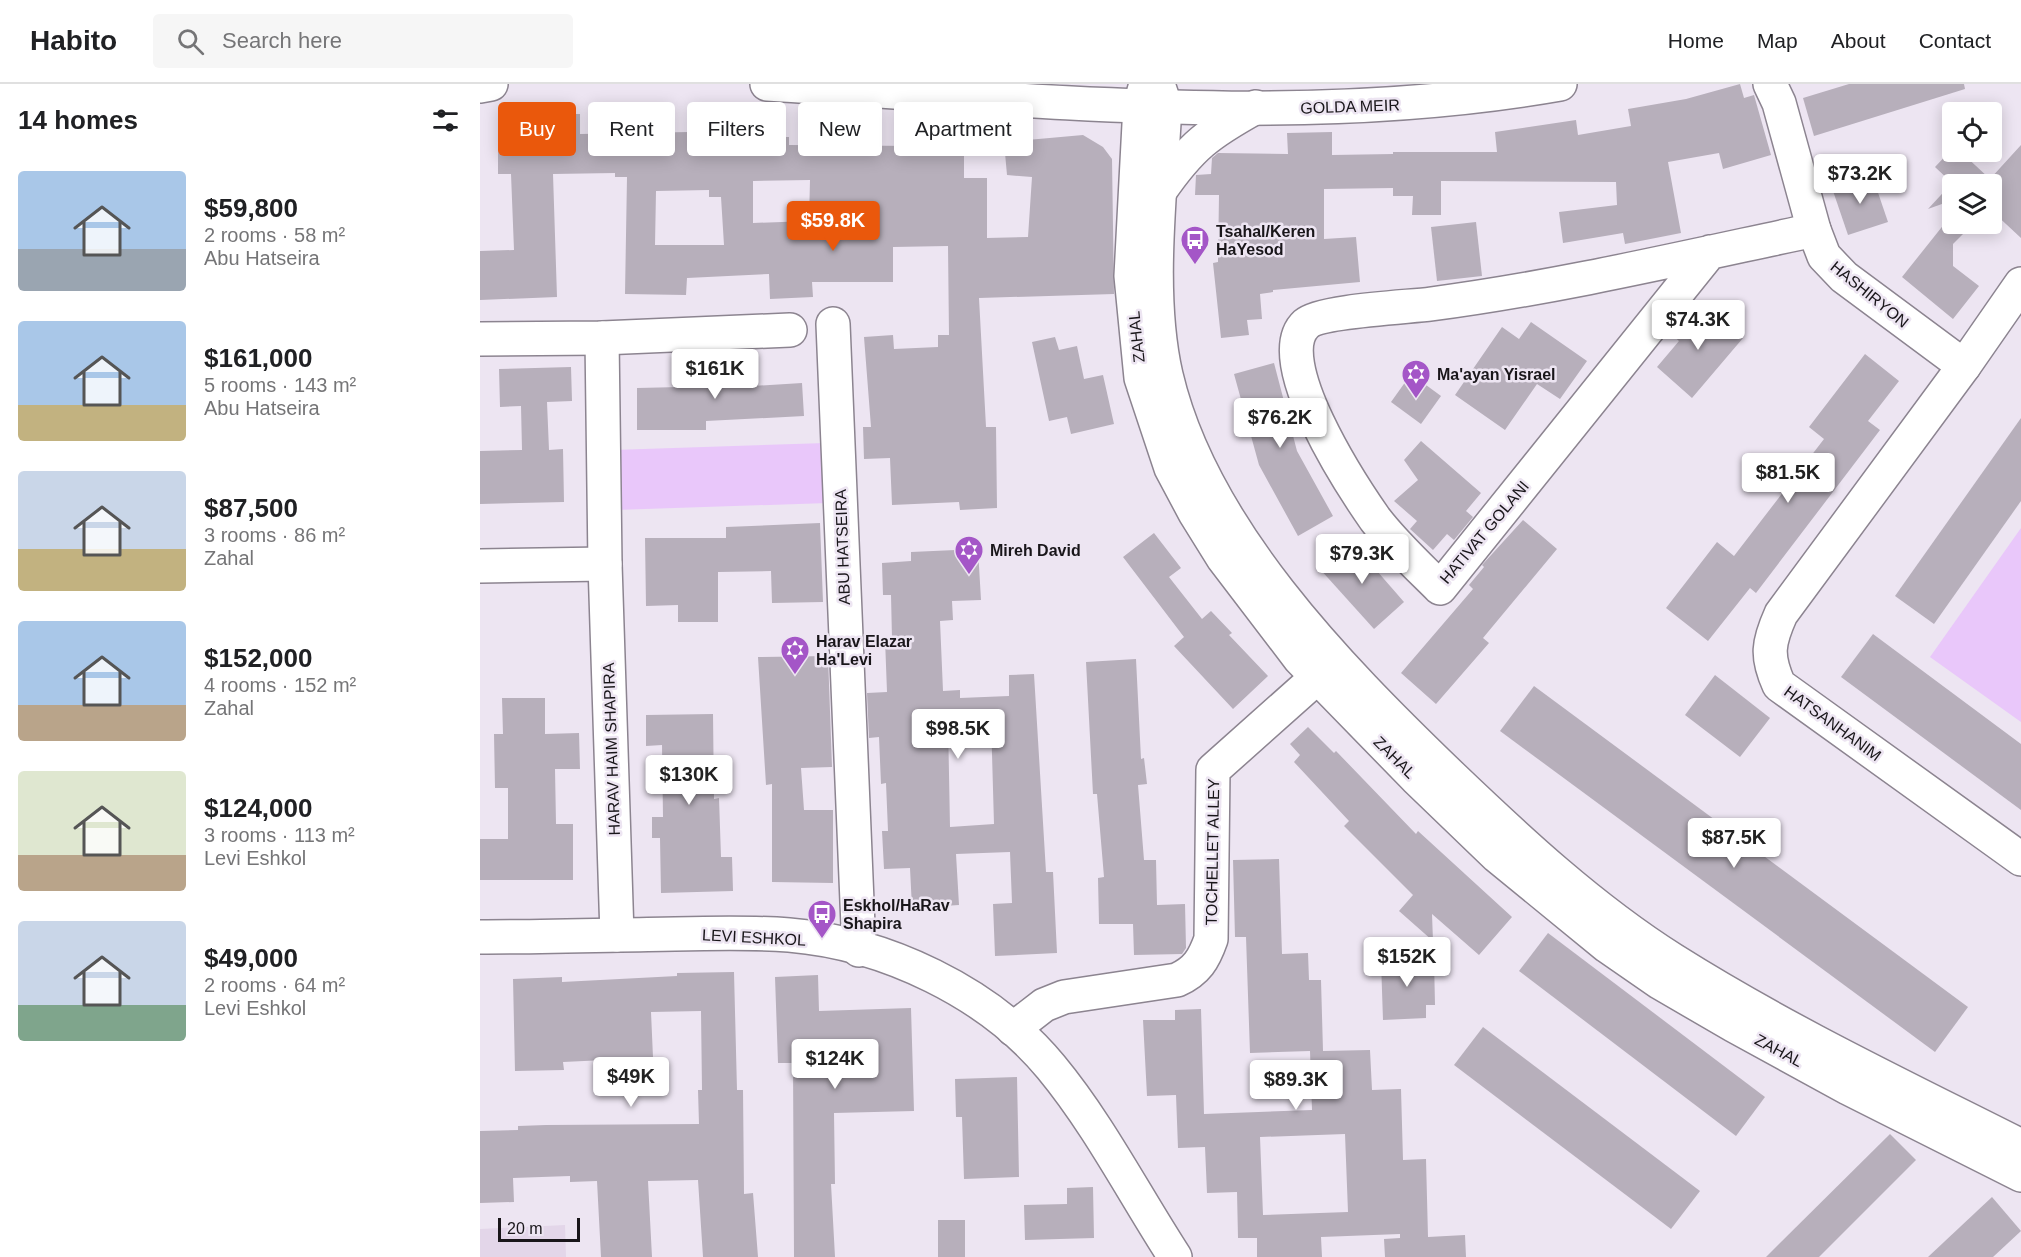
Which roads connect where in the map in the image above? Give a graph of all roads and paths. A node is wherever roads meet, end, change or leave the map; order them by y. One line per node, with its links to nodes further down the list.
1 (491, 84): 4 (street)
2 (767, 84): 6 (street, GOLDA MEIR)
3 (1560, 84): 7 (street, GOLDA MEIR)
4 (480, 86)
5 (1777, 90): 9 (street, HASHIRYON)
6 (1152, 94): 7 (street, GOLDA MEIR); 8 (street, ZAHAL); 19 (street, ZAHAL)
7 (1256, 107): 8 (street)
8 (1160, 191): 19 (street, ZAHAL)
9 (1814, 230): 10 (street, HATIVAT GOLANI); 16 (street, HASHIRYON)
10 (1710, 252): 10 (street, HATIVAT GOLANI)
11 (2021, 285): 16 (street)
12 (833, 324): 23 (street, ABU HATSEIRA)
13 (790, 330): 14 (street)
14 (602, 338): 15 (street); 17 (street, HARAV HAIM SHAPIRA)
15 (480, 339)
16 (1964, 366): 20 (street, HATSANHANIM)
17 (604, 564): 18 (street); 21 (street, HARAV HAIM SHAPIRA)
18 (480, 566)
19 (1326, 669): 24 (street, TOCHELLET ALLEY); 25 (street, ZAHAL); 26 (street, ZAHAL)
20 (2021, 859)
21 (617, 935): 22 (street, LEVI ESHKOL); 23 (street, LEVI ESHKOL)
22 (480, 937)
23 (859, 950): 24 (street, LEVI ESHKOL)
24 (1013, 1029): 27 (street, LEVI ESHKOL)
25 (2021, 1146)
26 (2021, 1175)
27 (1168, 1255)

